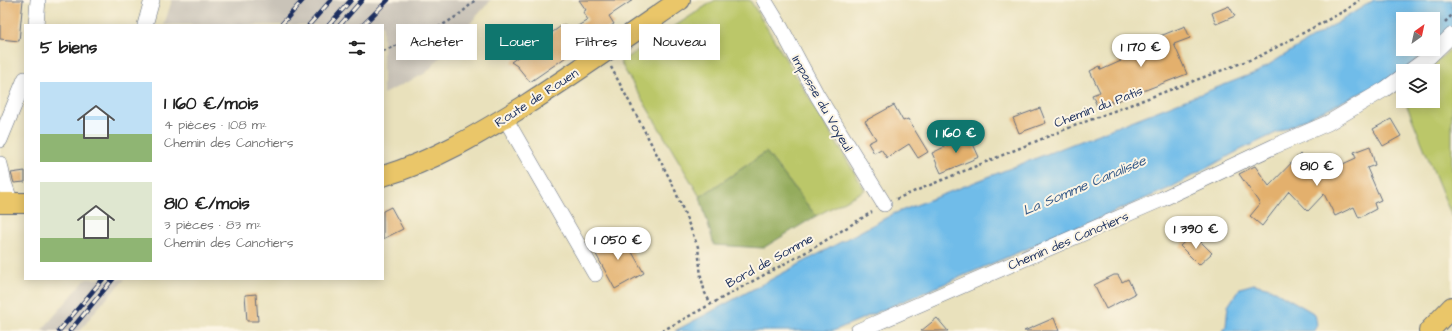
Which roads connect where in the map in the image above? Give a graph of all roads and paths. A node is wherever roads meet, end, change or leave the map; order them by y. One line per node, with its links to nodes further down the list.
1 (38, 0): 7 (street)
2 (152, 0): 8 (street)
3 (475, 0): 11 (path)
4 (680, 0): 9 (main road, Route de Rouen)
5 (764, 0): 22 (street, Impasse du Voyeul)
6 (1359, 0): 22 (path, Chemin du Patis)
7 (36, 24)
8 (145, 24)
9 (631, 34)
10 (1452, 35): 14 (street)
11 (384, 51)
12 (592, 60): 17 (main road, Route de Rouen)
13 (607, 60): 24 (path)
14 (1420, 64)
15 (24, 81): 18 (street)
16 (1396, 81): 27 (street, Chemin des Canotiers)
17 (505, 118): 20 (main road, Route de Rouen); 23 (street)
18 (0, 140)
19 (0, 164): 21 (street)
20 (384, 176)
21 (12, 203)
22 (884, 204): 24 (path, Bord de Somme)
23 (595, 274)
24 (711, 304): 26 (path, Bord de Somme)
25 (1452, 307): 28 (main road)
26 (662, 331)
27 (858, 331)
28 (1430, 331)

